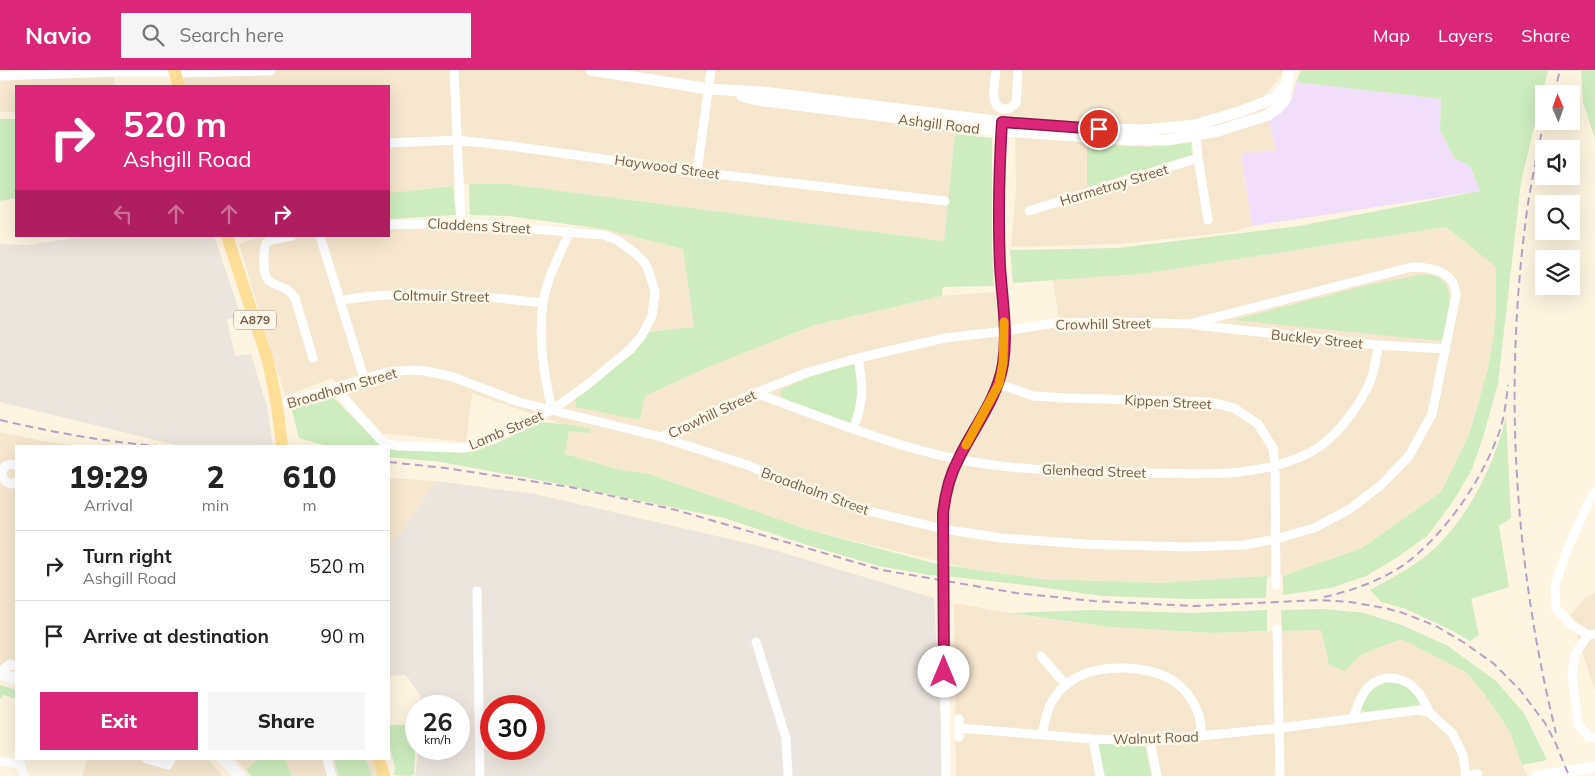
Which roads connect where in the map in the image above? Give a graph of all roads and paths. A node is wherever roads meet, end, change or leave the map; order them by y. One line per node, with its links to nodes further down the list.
1 (270, 70): 8 (street)
2 (454, 70): 15 (street)
3 (591, 70): 12 (street, Ashgill Road)
4 (711, 70): 12 (street)
5 (996, 70): 6 (street)
6 (1018, 70)
7 (121, 71): 8 (street); 9 (street)
8 (174, 71): 11 (main road)
9 (0, 76)
10 (1289, 76): 13 (street, Ashgill Road); 14 (street, Ashgill Road)
11 (179, 85)
12 (713, 89): 13 (street, Ashgill Road); 18 (street)
13 (1002, 127): 14 (street, Ashgill Road); 31 (street)
14 (1196, 136): 17 (street)
15 (457, 140): 16 (street, Haywood Street); 18 (street, Haywood Street); 21 (street)
16 (390, 143)
17 (1198, 158): 20 (street, Harmetray Street); 22 (street)
18 (697, 172): 19 (street, Haywood Street)
19 (945, 201)
20 (1030, 211)
21 (461, 219): 23 (street, Claddens Street); 24 (street, Claddens Street)
22 (1208, 220)
23 (390, 224)
24 (570, 231): 29 (street); 41 (street, Claddens Street)
25 (227, 237): 40 (main road, A879)
26 (287, 237): 34 (street)
27 (320, 237): 28 (street)
28 (340, 301): 29 (street, Coltmuir Street); 36 (street)
29 (543, 302): 41 (street)
30 (1189, 324): 31 (street, Crowhill Street); 32 (street, Buckley Street); 33 (street, Crowhill Street)
31 (1005, 331): 35 (street, Crowhill Street); 37 (street)
32 (1379, 345): 33 (street, Buckley Street); 47 (street, Glenhead Street)
33 (1446, 349): 51 (street, Broadholm Street)
34 (312, 358)
35 (858, 358): 39 (street, Crowhill Street); 42 (street)
36 (364, 378): 38 (street, Broadholm Street); 41 (street, Broadholm Street)
37 (999, 384): 45 (street); 47 (street, Kippen Street)
38 (335, 388): 40 (street, Broadholm Street); 41 (street, Lamb Street)
39 (755, 393): 42 (street, Glenhead Street); 43 (street, Crowhill Street)
40 (277, 405): 44 (main road, A879)
41 (552, 410): 43 (street, Broadholm Street)
42 (853, 429): 45 (street, Glenhead Street)
43 (662, 437): 50 (street, Broadholm Street)
44 (282, 445)
45 (958, 459): 47 (street, Glenhead Street); 50 (street)
46 (15, 466): 48 (street)
47 (1275, 466): 51 (street, Kippen Street)
48 (15, 482)
49 (1595, 492): 55 (street)
50 (943, 529): 51 (street, Broadholm Street); 85 (street)
51 (1276, 539): 52 (street, Kippen Street)
52 (1276, 585)
53 (477, 591): 83 (street)
54 (1277, 629): 65 (street)
55 (1591, 634): 68 (street)
56 (756, 642): 84 (street)
57 (1040, 656): 61 (street)
58 (15, 666): 59 (street)
59 (0, 673): 60 (street)
60 (15, 679)
61 (1066, 685): 66 (street); 67 (street)
62 (1430, 713): 63 (street, Walnut Road); 63 (street); 89 (street)
63 (1353, 718): 65 (street, Walnut Road)
64 (959, 728): 66 (street, Walnut Road)
65 (1280, 728): 67 (street, Walnut Road); 88 (street)
66 (1042, 735): 69 (street, Walnut Road)
67 (1202, 736): 70 (street, Walnut Road)
68 (1595, 738)
69 (1093, 739): 70 (street, Walnut Road); 86 (street)
70 (1150, 741): 87 (street)
71 (150, 760): 72 (street)
72 (170, 760)
73 (224, 760): 79 (street)
74 (327, 760): 81 (street)
75 (379, 760): 82 (main road)
76 (0, 762): 80 (street)
77 (1595, 767): 90 (street)
78 (1478, 774): 89 (street)
79 (237, 775)
80 (24, 776)
81 (332, 776)
82 (384, 776)
83 (480, 776)
84 (788, 776)
85 (946, 776)
86 (1100, 776)
87 (1157, 776)
88 (1280, 776)
89 (1465, 776)
90 (1537, 776)

